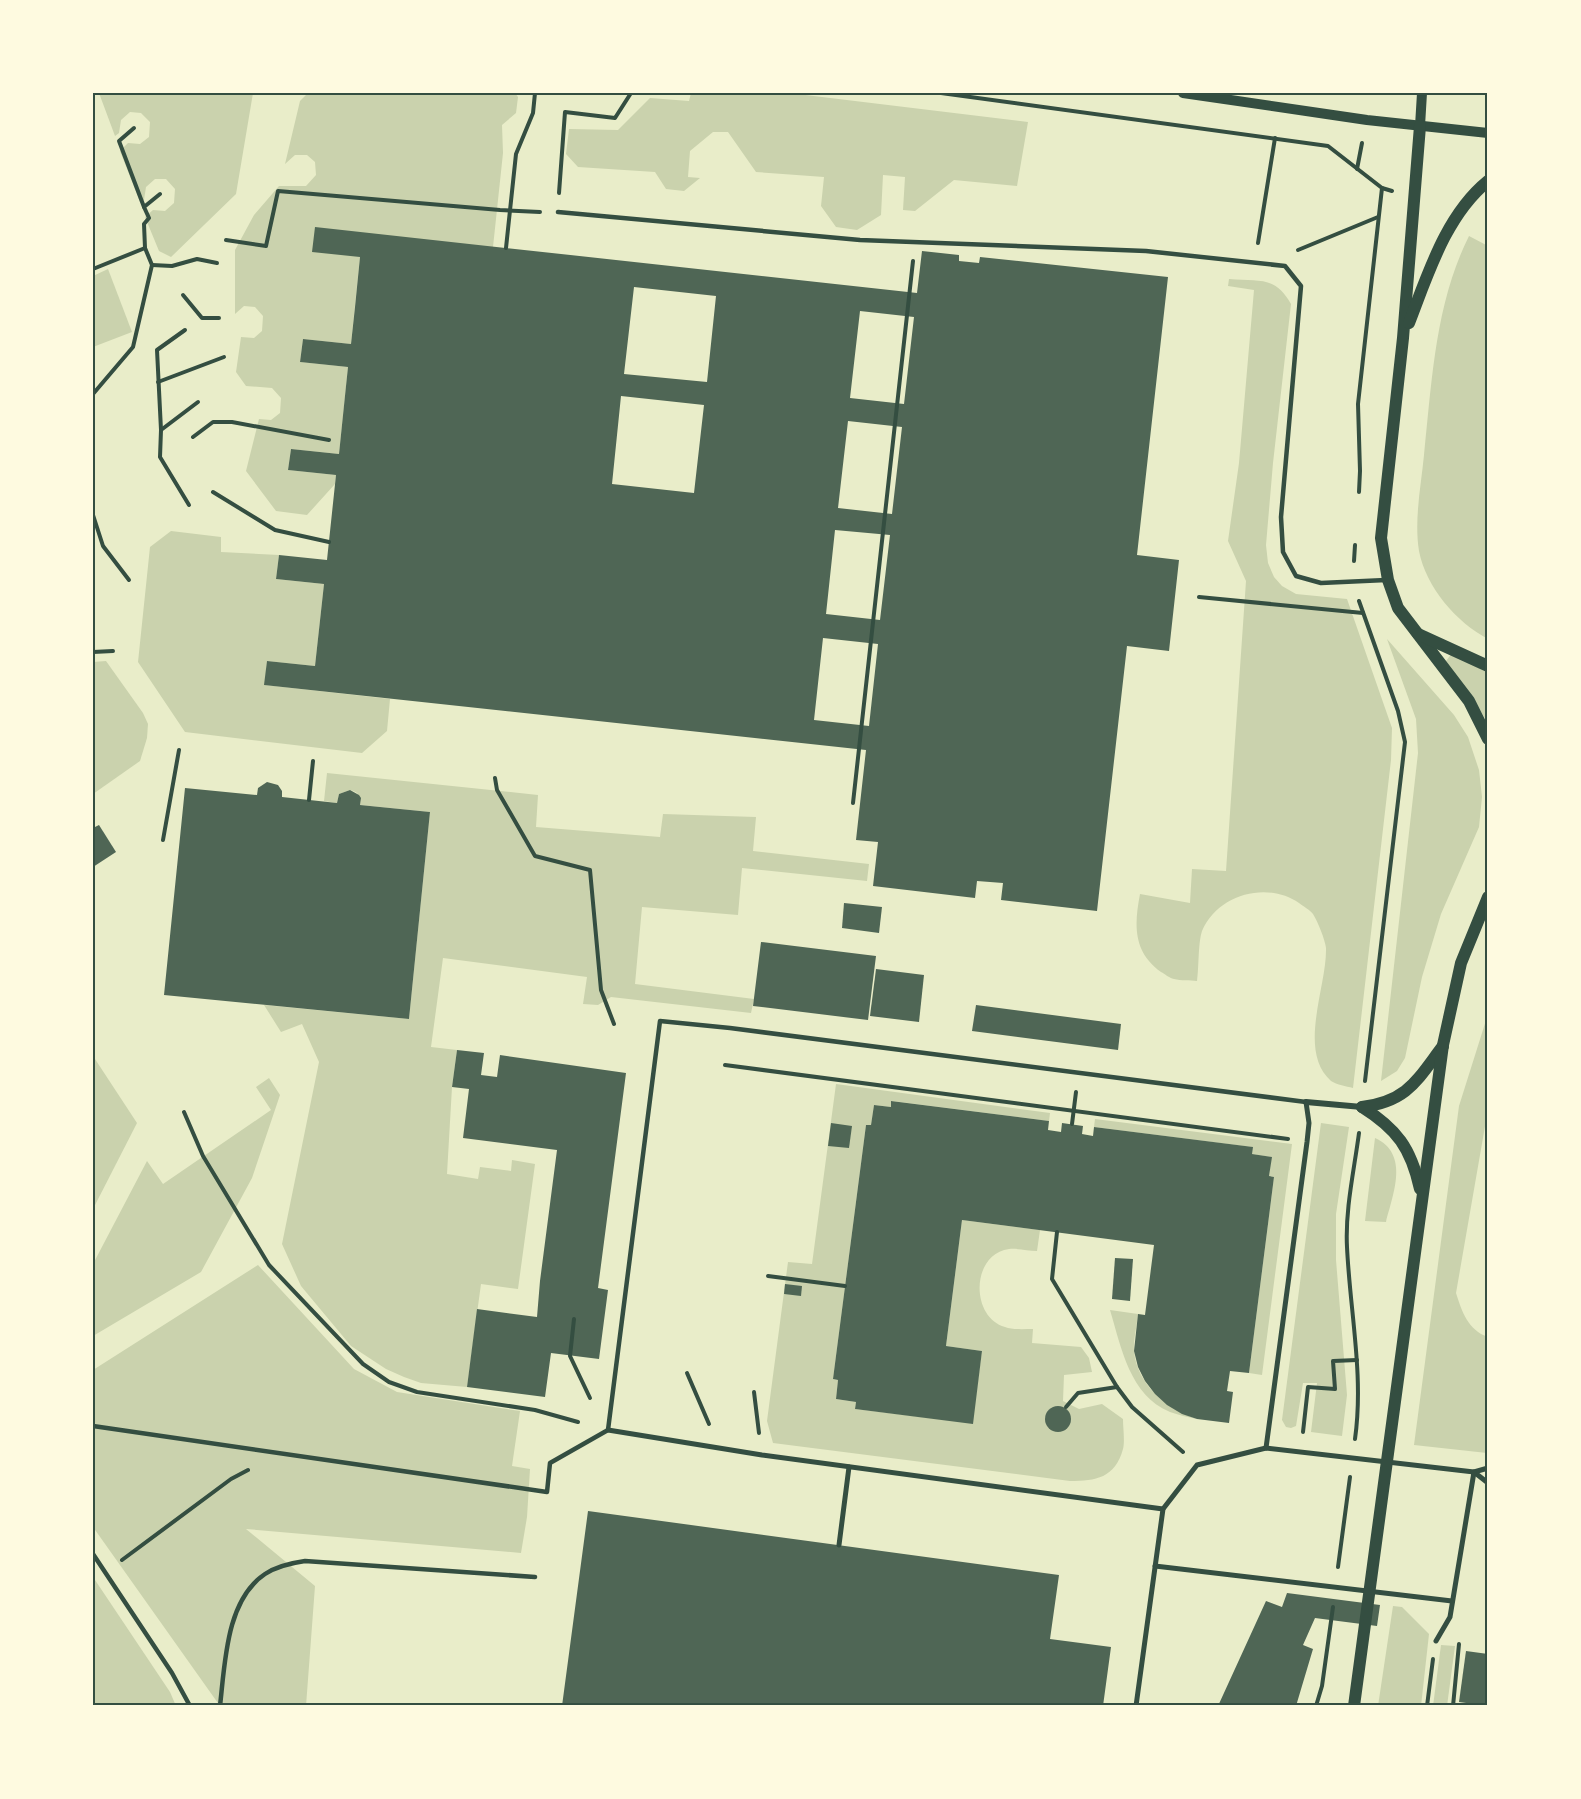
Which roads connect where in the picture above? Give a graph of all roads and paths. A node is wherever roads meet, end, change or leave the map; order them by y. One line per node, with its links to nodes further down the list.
1 (535, 93): 19 (path)
2 (631, 93): 13 (path)
3 (940, 93): 9 (path)
4 (1183, 93): 6 (street)
5 (1422, 93): 6 (street)
6 (1420, 126): 8 (street); 27 (main road)
7 (135, 128): 12 (path)
8 (1488, 133)
9 (1275, 137): 14 (path); 16 (path)
10 (1488, 181): 27 (main road)
11 (160, 194): 12 (path)
12 (144, 207): 18 (path)
13 (558, 212): 15 (path); 17 (lane)
14 (1378, 217): 22 (path); 36 (path)
15 (226, 240)
16 (1258, 240)
17 (915, 242): 22 (lane); 55 (path)
18 (145, 248): 21 (path); 23 (path)
19 (506, 248)
20 (217, 263): 21 (path)
21 (152, 265): 30 (path)
22 (1285, 266): 43 (lane)
23 (93, 269)
24 (183, 295): 25 (path)
25 (219, 318)
26 (185, 330): 29 (path)
27 (1403, 338): 42 (main road)
28 (224, 357): 29 (path)
29 (158, 382): 32 (path)
30 (93, 394)
31 (198, 402): 32 (path)
32 (161, 430): 37 (path)
33 (193, 437): 34 (path)
34 (329, 440)
35 (213, 492): 40 (path)
36 (1359, 493)
37 (189, 505)
38 (93, 515): 41 (path)
39 (1356, 537): 43 (path)
40 (329, 542)
41 (129, 580)
42 (1388, 580): 43 (lane); 46 (main road)
43 (1353, 581): 45 (path)
44 (1199, 597): 45 (path)
45 (1363, 613): 63 (path)
46 (1418, 634): 49 (main road); 50 (main road)
47 (113, 651): 48 (path)
48 (93, 652)
49 (1488, 666)
50 (1488, 739)
51 (179, 750): 56 (path)
52 (313, 761): 54 (path)
53 (495, 778): 58 (path)
54 (309, 800)
55 (853, 803)
56 (163, 840)
57 (1488, 897): 59 (main road)
58 (614, 1024)
59 (1443, 1045): 63 (main road); 68 (main road)
60 (725, 1065): 64 (path)
61 (1078, 1073): 62 (lane); 64 (path); 79 (lane)
62 (1306, 1102): 63 (street); 67 (street)
63 (1362, 1107): 68 (main road); 73 (path)
64 (1074, 1111): 66 (path); 67 (path)
65 (184, 1112): 79 (path)
66 (1072, 1124)
67 (1307, 1142): 83 (street)
68 (1422, 1199): 107 (main road)
69 (1057, 1232): 75 (path)
70 (768, 1276): 71 (path)
71 (845, 1286)
72 (574, 1319): 79 (path)
73 (1358, 1360): 80 (path); 82 (path)
74 (687, 1372): 81 (path)
75 (1117, 1387): 77 (path); 86 (path)
76 (754, 1392): 85 (path)
77 (1066, 1407)
78 (93, 1426): 84 (lane)
79 (608, 1430): 81 (street); 84 (lane)
80 (1304, 1431)
81 (718, 1447): 85 (street)
82 (1354, 1447)
83 (1266, 1448): 86 (street); 90 (street)
84 (287, 1454): 96 (path)
85 (762, 1455): 87 (street)
86 (1197, 1465): 92 (street)
87 (849, 1467): 92 (street); 93 (street)
88 (1488, 1468): 90 (street)
89 (1351, 1471): 97 (path)
90 (1474, 1472): 91 (street); 100 (street)
91 (1488, 1483)
92 (1163, 1509): 95 (street)
93 (839, 1545)
94 (93, 1554): 96 (lane)
95 (1155, 1566): 100 (street); 105 (street)
96 (105, 1573): 103 (lane)
97 (1337, 1576)
98 (535, 1577): 104 (lane)
99 (1334, 1600): 106 (path)
100 (1452, 1601): 101 (street)
101 (1436, 1641): 108 (path)
102 (1460, 1647): 109 (path)
103 (190, 1706)
104 (220, 1706)
105 (1136, 1706)
106 (1316, 1706)
107 (1354, 1706)
108 (1427, 1706)
109 (1453, 1706)

